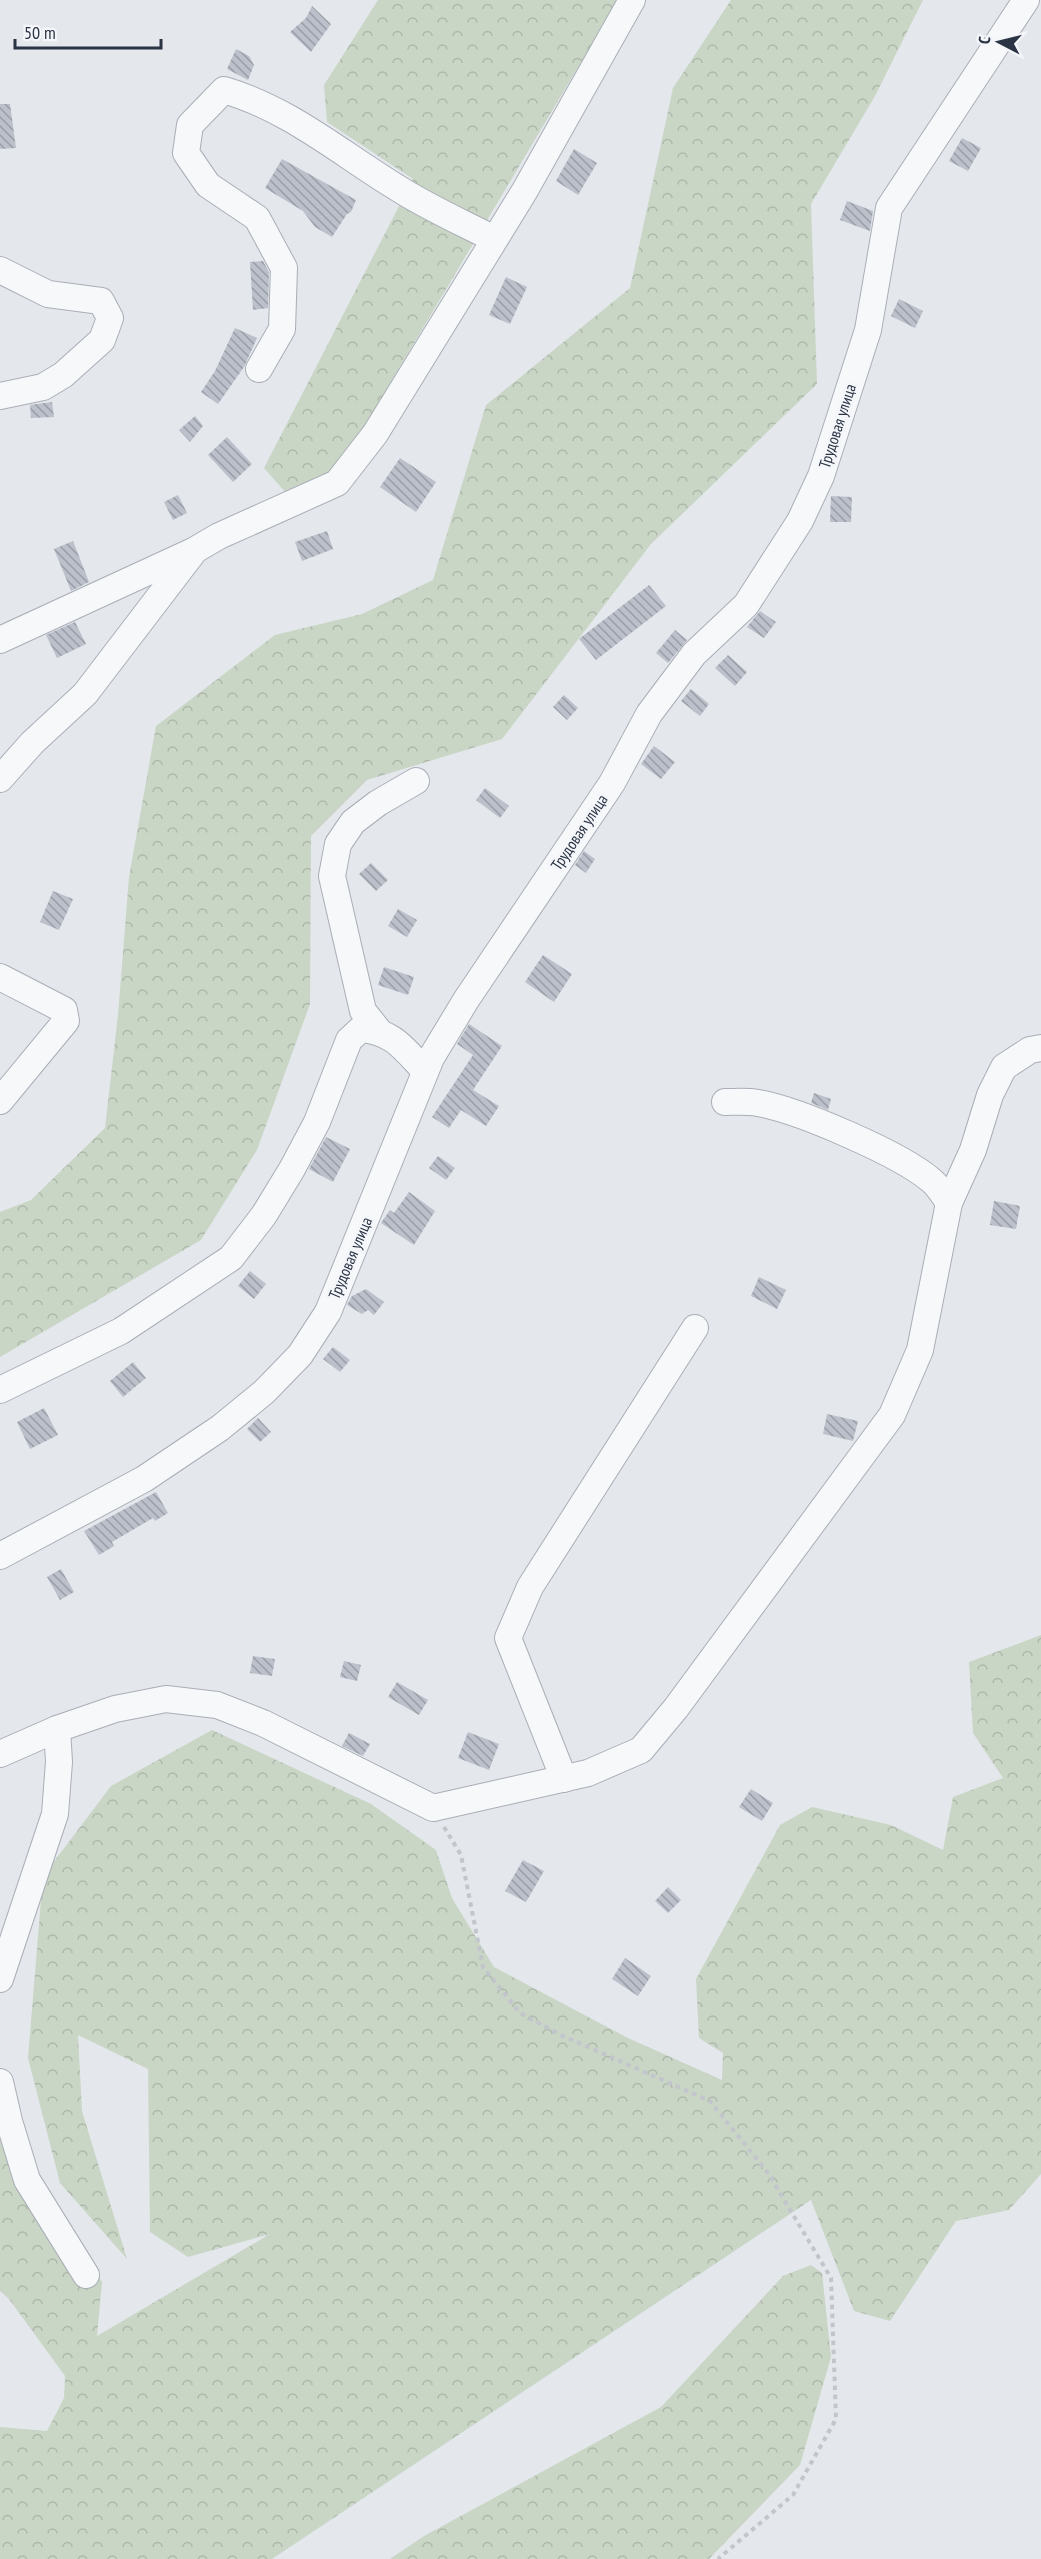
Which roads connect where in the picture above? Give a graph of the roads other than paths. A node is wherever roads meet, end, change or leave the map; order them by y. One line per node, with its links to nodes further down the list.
1 (632, 0): 3 (street)
2 (1026, 0): 14 (street, Трудовая улица)
3 (494, 239): 5 (street); 7 (street)
4 (0, 270): 6 (street)
5 (259, 369)
6 (0, 396)
7 (195, 550): 8 (street); 9 (street)
8 (0, 640)
9 (0, 779)
10 (416, 781): 12 (street)
11 (0, 977): 15 (street)
12 (379, 1031): 14 (street); 19 (street)
13 (1041, 1048): 17 (street)
14 (425, 1071): 20 (street, Трудовая улица)
15 (0, 1101)
16 (726, 1102): 17 (street)
17 (949, 1203): 23 (street)
18 (695, 1328): 23 (street)
19 (0, 1390)
20 (0, 1556)
21 (57, 1730): 22 (street); 23 (street); 24 (street)
22 (0, 1754)
23 (564, 1779)
24 (0, 1979)
25 (0, 2082): 26 (street)
26 (86, 2275)

